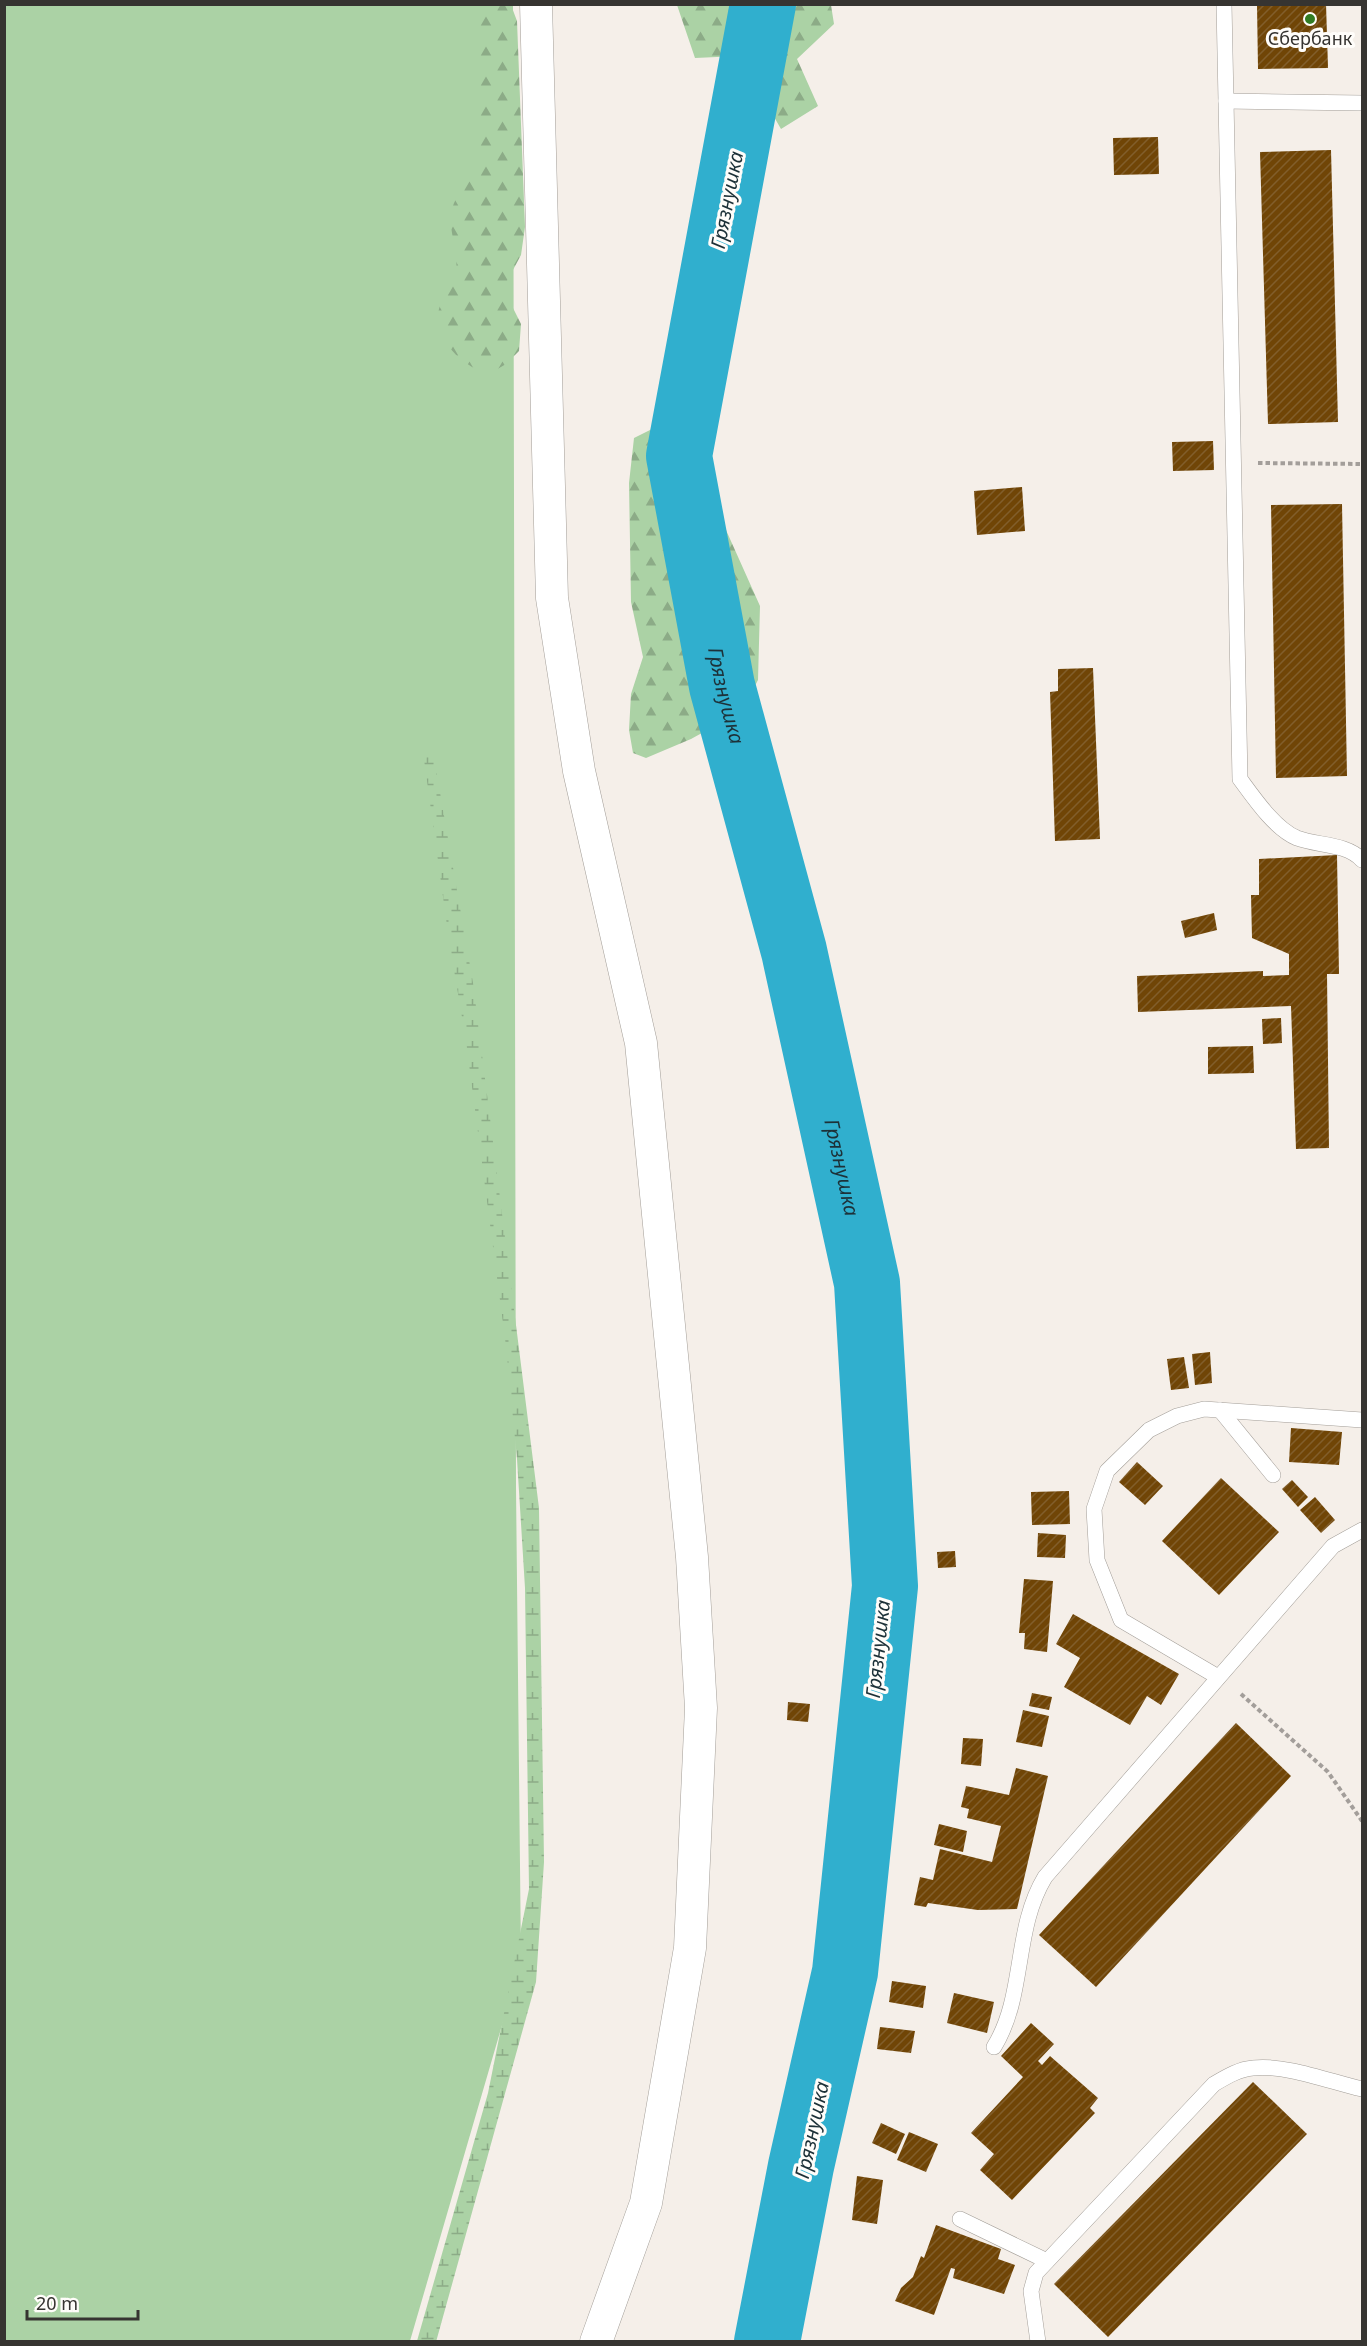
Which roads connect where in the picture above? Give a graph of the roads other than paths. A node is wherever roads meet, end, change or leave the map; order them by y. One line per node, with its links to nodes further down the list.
1 (536, 4): 15 (street)
2 (1224, 4): 3 (lane)
3 (1226, 101): 4 (lane); 5 (lane)
4 (1362, 103)
5 (1362, 860)
6 (1220, 1410): 7 (lane); 8 (lane); 10 (lane)
7 (1362, 1420)
8 (1273, 1475)
9 (1362, 1530): 10 (lane)
10 (1218, 1677): 11 (lane)
11 (994, 2047)
12 (1362, 2090): 14 (lane)
13 (960, 2220): 14 (lane)
14 (1047, 2261): 16 (lane)
15 (596, 2342)
16 (1038, 2342)

